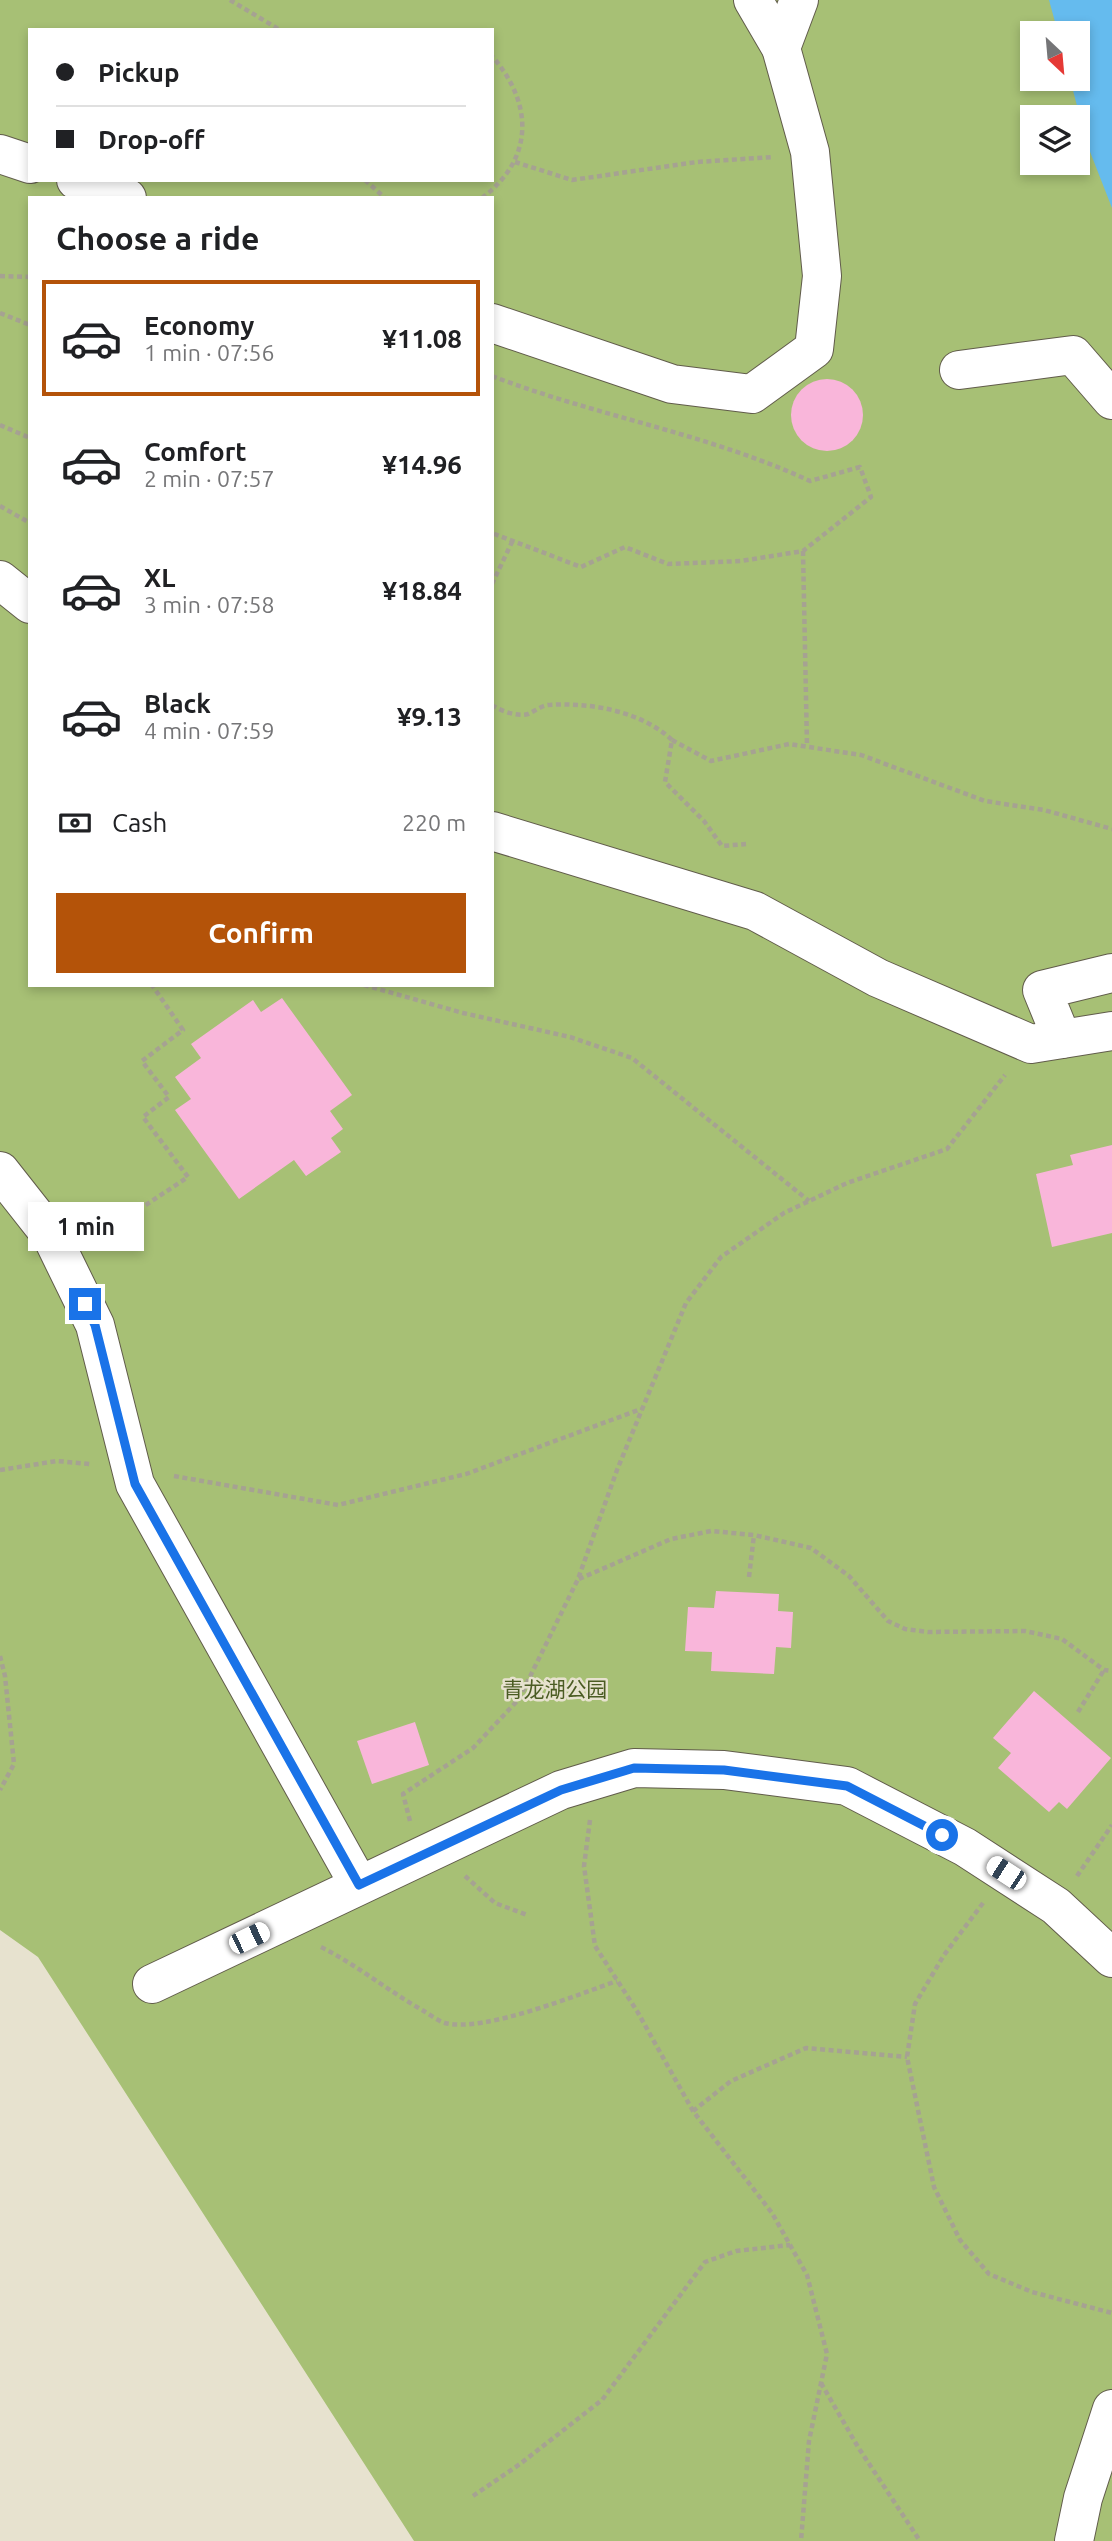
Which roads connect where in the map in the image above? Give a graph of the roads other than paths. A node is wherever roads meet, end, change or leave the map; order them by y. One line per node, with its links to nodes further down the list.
1 (753, 0): 3 (street)
2 (800, 0): 3 (street)
3 (781, 48): 8 (street)
4 (0, 154): 5 (street)
5 (28, 163)
6 (82, 182): 7 (street)
7 (121, 196)
8 (494, 324)
9 (960, 370): 10 (street)
10 (1112, 400)
11 (0, 580): 12 (street)
12 (28, 602)
13 (494, 832): 16 (street)
14 (1112, 974): 16 (street)
15 (1112, 1031): 16 (street)
16 (1046, 1042)
17 (0, 1171): 18 (street)
18 (359, 1885): 19 (street); 20 (street)
19 (1112, 1958)
20 (152, 1984)
21 (1112, 2409): 22 (street)
22 (1073, 2541)

